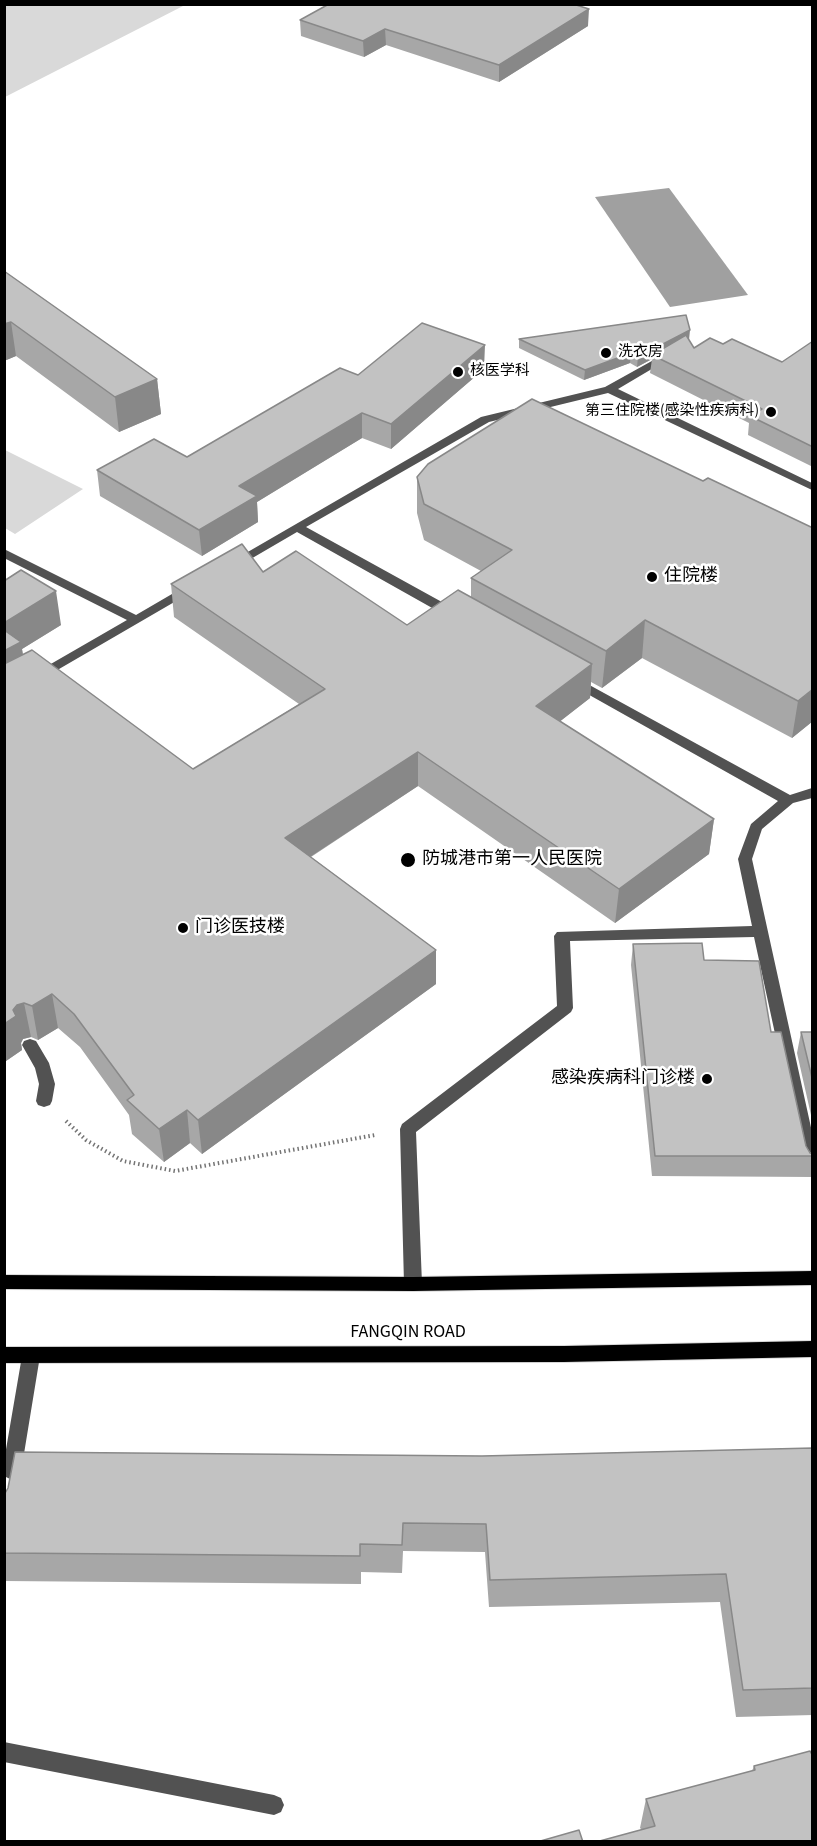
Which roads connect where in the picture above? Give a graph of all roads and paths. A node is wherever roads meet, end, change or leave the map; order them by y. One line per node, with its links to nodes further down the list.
1 (677, 350): 2 (lane)
2 (609, 389): 3 (lane); 4 (lane)
3 (813, 487)
4 (297, 527): 6 (lane); 9 (lane)
5 (4, 553): 8 (lane)
6 (227, 568)
7 (197, 585): 8 (lane)
8 (136, 620): 11 (lane)
9 (464, 620)
10 (566, 676): 13 (lane)
11 (4, 697)
12 (813, 793): 13 (lane)
13 (788, 800): 14 (lane)
14 (761, 931): 17 (lane); 18 (lane)
15 (30, 1045): 16 (lane)
16 (44, 1101): 17 (path)
17 (408, 1129): 21 (lane)
18 (813, 1167)
19 (813, 1278): 21 (main road)
20 (4, 1282): 21 (main road)
21 (413, 1284)
22 (813, 1349): 24 (main road, FANGQIN ROAD)
23 (4, 1355): 24 (main road, FANGQIN ROAD)
24 (31, 1356): 25 (lane)
25 (8, 1493)
26 (4, 1752): 27 (lane)
27 (274, 1805)

